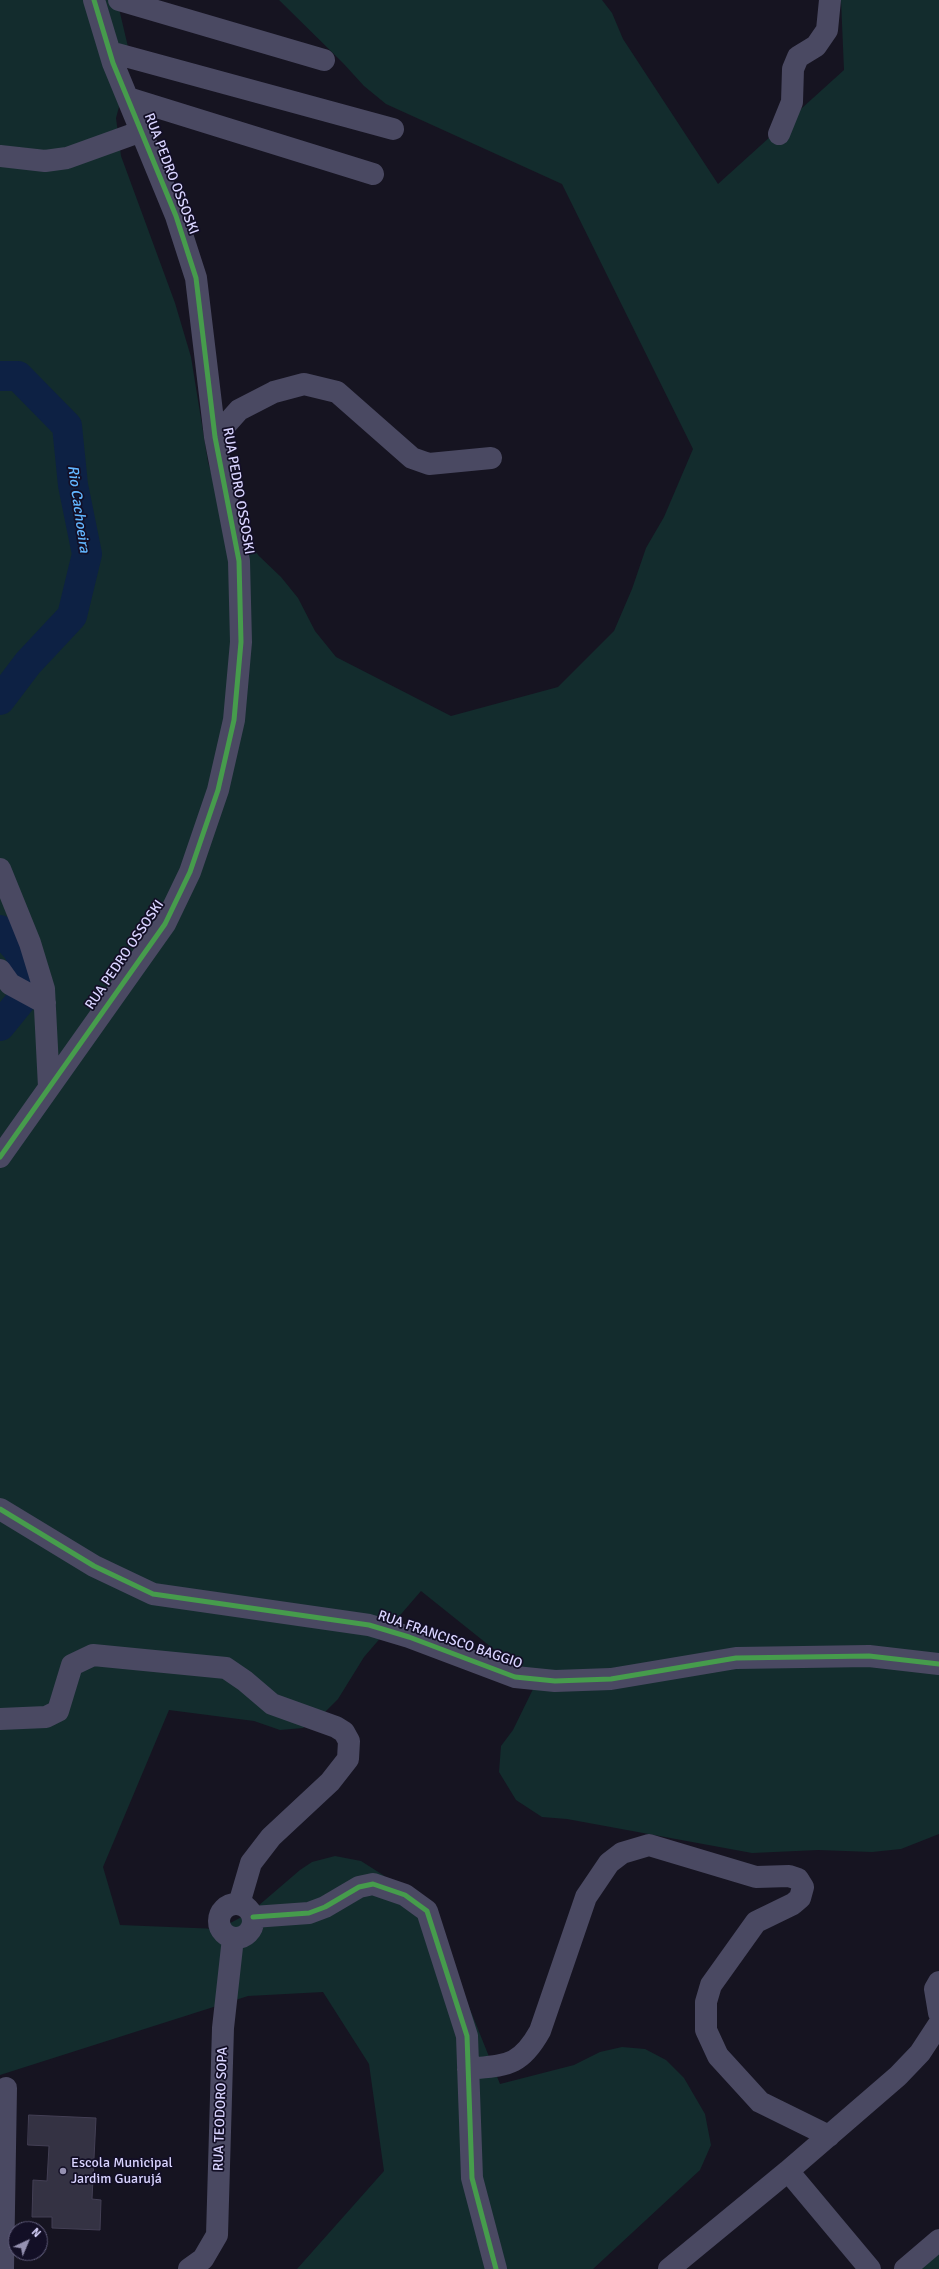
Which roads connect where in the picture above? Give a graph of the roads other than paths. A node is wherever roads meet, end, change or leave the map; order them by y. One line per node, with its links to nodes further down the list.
1 (94, 0): 4 (street, RUA PEDRO OSSOSKI)
2 (119, 0): 5 (street)
3 (830, 0): 9 (street)
4 (110, 52): 6 (street, RUA PEDRO OSSOSKI); 7 (street)
5 (324, 60)
6 (128, 98): 8 (street, RUA PEDRO OSSOSKI); 11 (street)
7 (393, 129)
8 (142, 131): 10 (street); 12 (street, RUA PEDRO OSSOSKI)
9 (779, 134)
10 (0, 156)
11 (373, 174)
12 (215, 437): 13 (street); 17 (street, RUA PEDRO OSSOSKI)
13 (490, 458)
14 (0, 870): 16 (street)
15 (0, 970): 16 (street)
16 (45, 1003): 17 (street)
17 (49, 1087): 18 (street, RUA PEDRO OSSOSKI)
18 (0, 1157)
19 (0, 1509): 20 (street, RUA FRANCISCO BAGGIO)
20 (939, 1664)
21 (0, 1719): 22 (street)
22 (246, 1911): 23 (street); 23 (street); 27 (street)
23 (233, 1938): 33 (street, RUA TEODORO SOPA)
24 (939, 1982): 25 (street)
25 (939, 2013)
26 (939, 2024): 29 (street)
27 (468, 2069): 29 (street); 34 (street)
28 (6, 2088): 32 (street)
29 (829, 2136): 30 (street)
30 (788, 2171): 35 (street); 36 (street)
31 (939, 2240): 37 (street)
32 (3, 2269)
33 (189, 2269)
34 (496, 2269)
35 (669, 2269)
36 (870, 2269)
37 (904, 2269)

